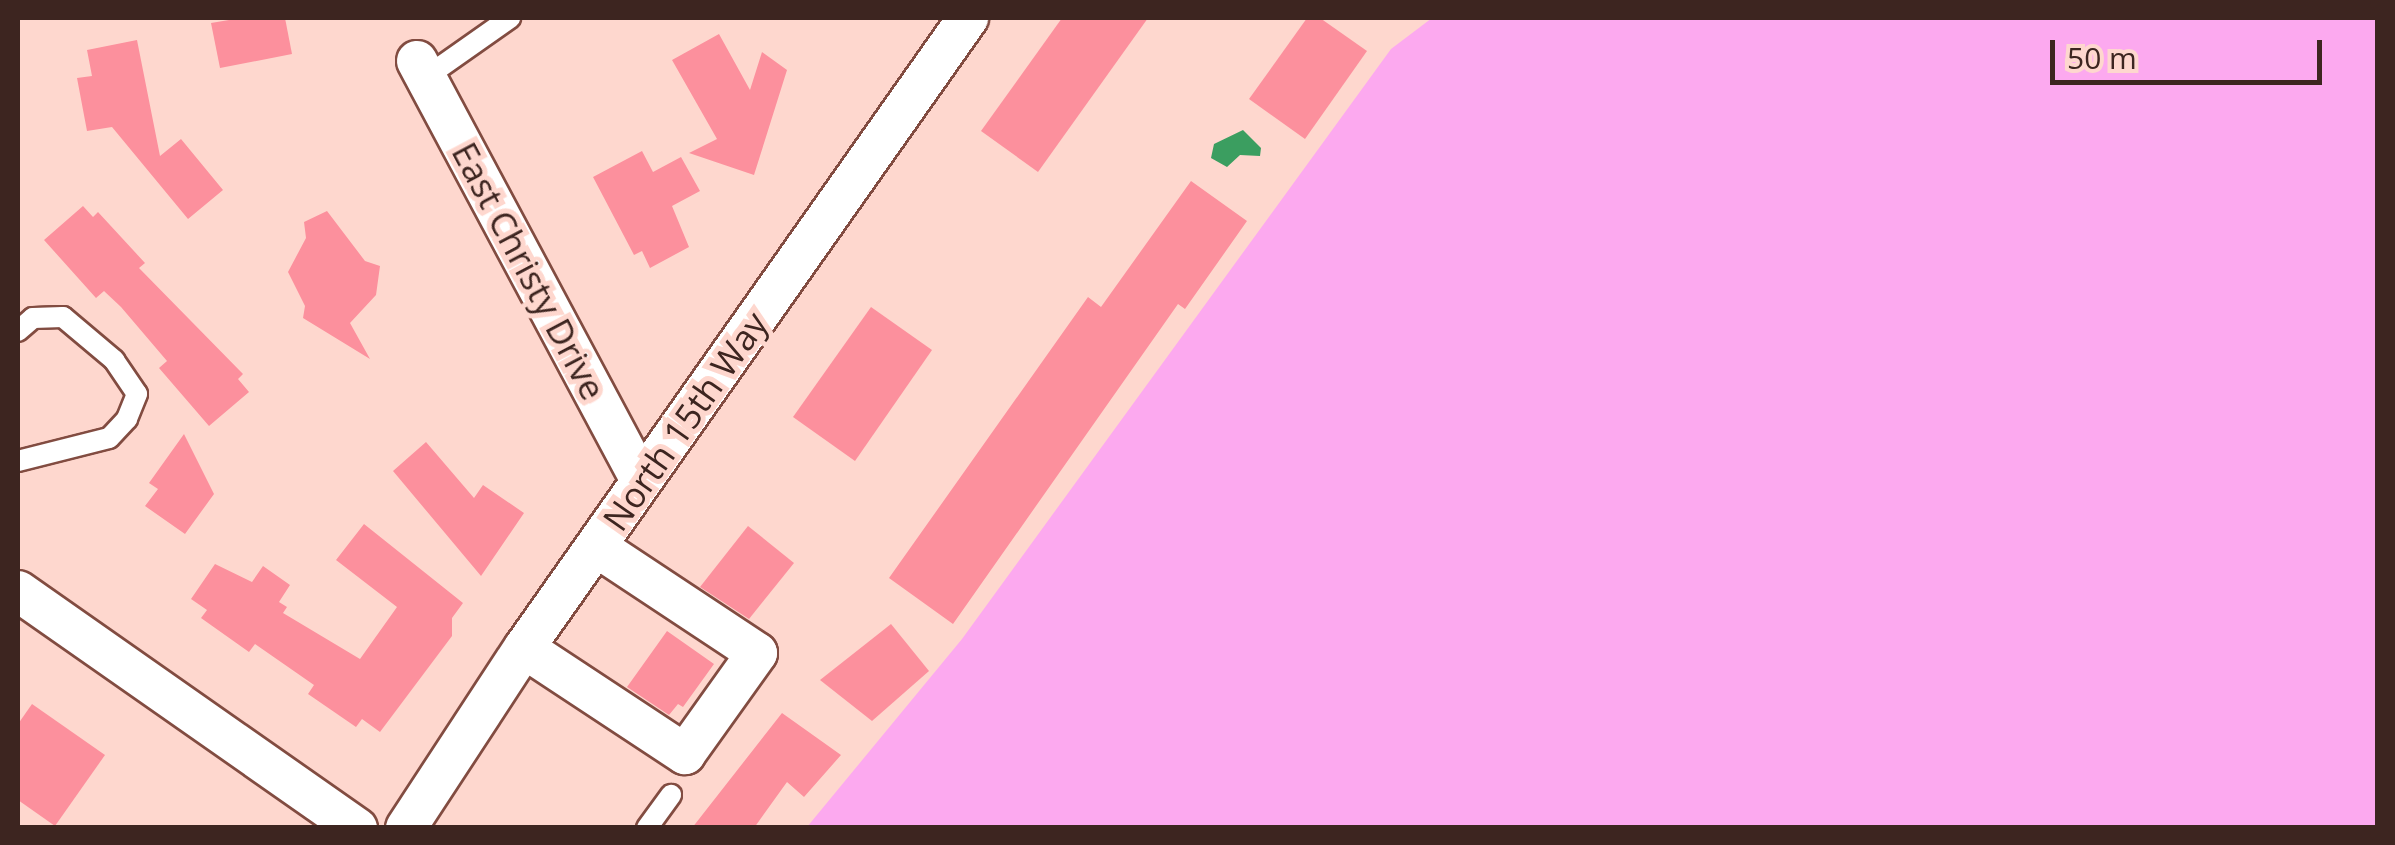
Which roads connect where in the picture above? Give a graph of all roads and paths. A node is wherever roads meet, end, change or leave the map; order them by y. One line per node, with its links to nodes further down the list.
1 (510, 18): 3 (lane)
2 (968, 18): 6 (street, North 15th Way)
3 (421, 69): 6 (street, East Christy Drive)
4 (18, 331): 5 (lane)
5 (18, 462)
6 (641, 481): 7 (street, North 15th Way)
7 (596, 547): 9 (street, North 15th Way); 9 (street)
8 (18, 590): 11 (street)
9 (524, 648): 12 (street, North 15th Way)
10 (672, 795): 13 (lane)
11 (357, 828)
12 (406, 828)
13 (648, 828)

